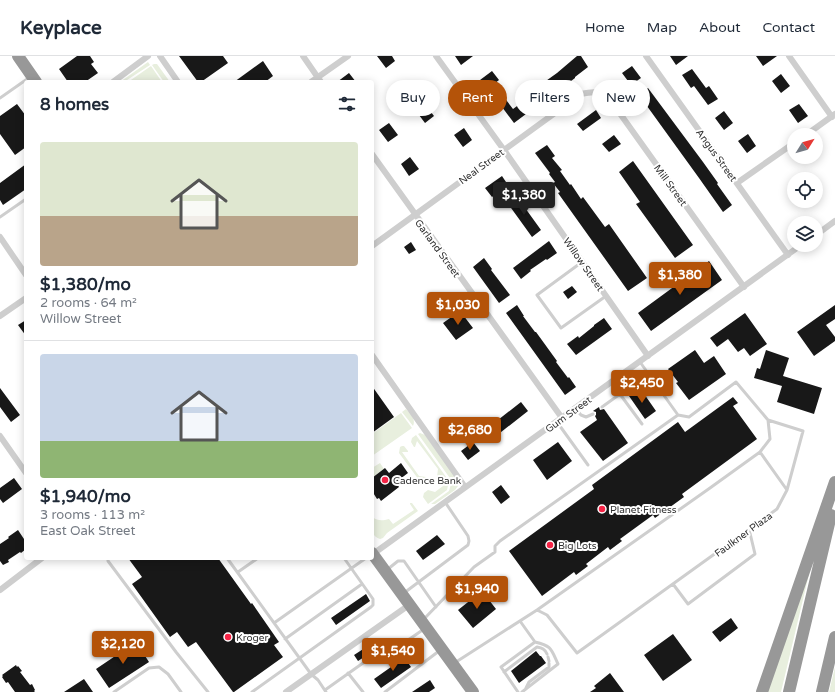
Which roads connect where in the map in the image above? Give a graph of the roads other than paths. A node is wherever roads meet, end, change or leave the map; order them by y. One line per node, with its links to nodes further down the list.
1 (18, 56): 9 (highway)
2 (148, 56): 10 (street)
3 (160, 56): 11 (street)
4 (303, 56): 12 (street)
5 (348, 56): 12 (street)
6 (436, 56): 20 (street, Willow Street)
7 (646, 56): 22 (street, Angus Street)
8 (789, 56): 17 (street)
9 (34, 79)
10 (116, 80)
11 (177, 80)
12 (319, 80)
13 (24, 85): 15 (lane)
14 (592, 91): 20 (street, Neal Street)
15 (0, 98)
16 (622, 116): 34 (street, Mill Street)
17 (834, 116): 18 (street)
18 (816, 128)
19 (787, 148): 22 (street)
20 (504, 150): 24 (street, Neal Street); 32 (street, Willow Street)
21 (374, 157): 24 (street, Garland Street)
22 (737, 183): 31 (street, Angus Street)
23 (24, 200): 25 (lane)
24 (415, 215): 29 (street, Neal Street); 47 (street, Garland Street)
25 (0, 217)
26 (835, 221): 27 (street)
27 (823, 229)
28 (0, 237): 33 (street)
29 (374, 245)
30 (792, 252): 31 (street, Gum Street)
31 (788, 255): 34 (street, Gum Street)
32 (582, 262): 35 (street, Willow Street); 35 (lane)
33 (24, 272)
34 (744, 286): 38 (street, Gum Street)
35 (606, 296): 38 (street, Willow Street)
36 (24, 299): 37 (street)
37 (0, 316)
38 (648, 356): 40 (street, Gum Street)
39 (374, 359): 55 (street)
40 (640, 361): 41 (street, Gum Street); 46 (lane)
41 (611, 382): 42 (lane); 44 (street, Gum Street)
42 (620, 394): 43 (lane); 49 (lane)
43 (602, 407)
44 (575, 408): 45 (lane); 47 (street, Gum Street)
45 (593, 414)
46 (678, 415): 48 (lane); 77 (lane)
47 (559, 420): 52 (lane); 55 (street, Gum Street)
48 (768, 420): 51 (lane); 56 (lane, Faulkner Plaza)
49 (642, 424)
50 (0, 436): 53 (street)
51 (760, 452): 56 (lane); 78 (lane)
52 (588, 465)
53 (24, 470)
54 (835, 482): 105 (highway)
55 (465, 487): 58 (street, Gum Street)
56 (787, 490): 59 (lane, Faulkner Plaza)
57 (835, 496): 106 (highway)
58 (445, 502): 60 (street, Gum Street); 71 (lane)
59 (749, 529): 73 (lane, Faulkner Plaza); 73 (lane)
60 (374, 553)
61 (374, 558): 69 (highway)
62 (39, 560): 74 (street)
63 (108, 560): 97 (lane)
64 (229, 560): 70 (lane)
65 (255, 560): 70 (lane)
66 (345, 560): 68 (lane)
67 (363, 560): 68 (lane)
68 (351, 568): 72 (lane); 80 (lane)
69 (385, 571): 71 (lane); 75 (highway)
70 (238, 572): 80 (lane)
71 (419, 582): 75 (lane); 77 (lane)
72 (362, 584): 83 (lane); 87 (lane)
73 (673, 584): 78 (lane, Faulkner Plaza)
74 (0, 590)
75 (402, 595): 76 (highway)
76 (409, 605): 81 (highway); 92 (street)
77 (436, 607): 81 (lane)
78 (537, 610): 79 (lane)
79 (520, 621): 85 (lane); 89 (lane)
80 (274, 623): 83 (lane)
81 (424, 625): 84 (lane); 86 (highway)
82 (835, 637): 107 (highway)
83 (285, 639): 87 (lane)
84 (406, 641): 88 (lane); 91 (lane)
85 (535, 642): 90 (lane); 93 (lane)
86 (442, 649): 88 (lane); 89 (highway)
87 (299, 658): 92 (lane); 98 (lane)
88 (423, 663): 101 (lane)
89 (453, 664): 102 (highway)
90 (504, 672): 93 (lane); 103 (lane)
91 (348, 673): 94 (lane); 100 (lane)
92 (311, 674): 94 (lane); 99 (street)
93 (525, 689): 104 (lane)
94 (326, 691)
95 (114, 692): 96 (lane)
96 (181, 692)
97 (208, 692)
98 (252, 692)
99 (286, 692)
100 (364, 692)
101 (385, 692)
102 (473, 692)
103 (518, 692)
104 (522, 692)
105 (762, 692)
106 (789, 692)
107 (822, 692)

